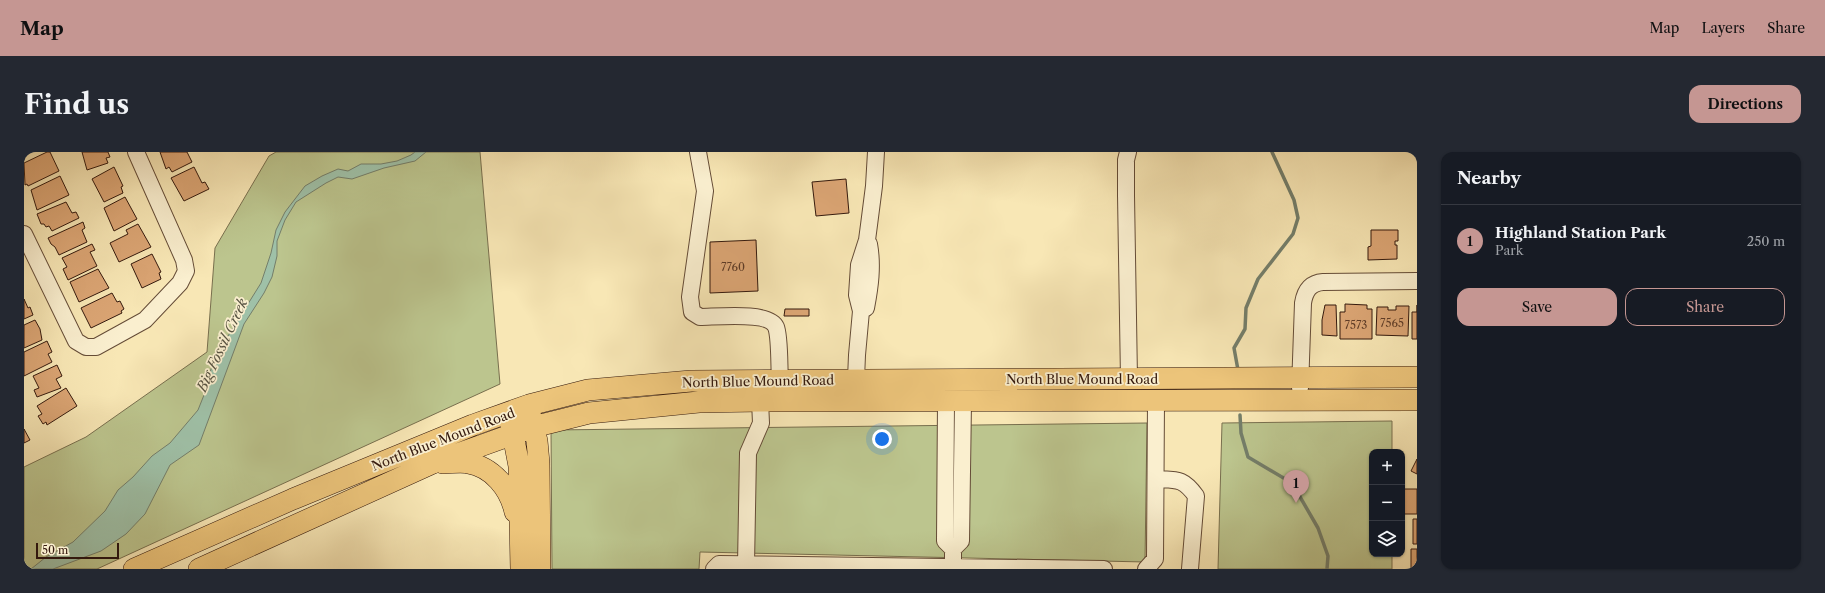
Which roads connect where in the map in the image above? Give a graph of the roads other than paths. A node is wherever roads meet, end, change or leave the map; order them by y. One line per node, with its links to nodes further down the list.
1 (136, 152): 5 (street)
2 (698, 152): 12 (street)
3 (876, 152): 9 (street)
4 (1128, 152): 11 (street)
5 (24, 234)
6 (1417, 282): 8 (street)
7 (1417, 377): 8 (main road, North Blue Mound Road)
8 (1300, 378): 11 (main road, North Blue Mound Road); 13 (street)
9 (856, 379): 10 (main road, North Blue Mound Road); 12 (main road, North Blue Mound Road)
10 (1071, 379): 11 (main road, North Blue Mound Road); 17 (main road)
11 (1129, 379)
12 (780, 380): 18 (main road, North Blue Mound Road)
13 (1300, 400): 14 (main road, North Blue Mound Road); 16 (main road, North Blue Mound Road)
14 (1417, 400)
15 (760, 401): 17 (main road, North Blue Mound Road); 20 (main road, North Blue Mound Road); 25 (street)
16 (1156, 401): 17 (main road, North Blue Mound Road); 23 (street)
17 (954, 402): 26 (street)
18 (529, 405): 19 (main road, North Blue Mound Road); 20 (main road)
19 (508, 413): 21 (main road); 27 (main road, North Blue Mound Road)
20 (533, 427): 21 (main road, North Blue Mound Road); 30 (main road)
21 (513, 433): 22 (main road, North Blue Mound Road); 24 (main road)
22 (433, 464): 24 (main road, North Blue Mound Road); 28 (main road, North Blue Mound Road)
23 (1157, 479): 33 (street); 34 (street)
24 (522, 540): 29 (main road)
25 (746, 564): 26 (street); 31 (street)
26 (953, 568): 32 (street)
27 (134, 569)
28 (199, 569)
29 (521, 569)
30 (540, 569)
31 (714, 569)
32 (1104, 569)
33 (1146, 569)
34 (1190, 569)

